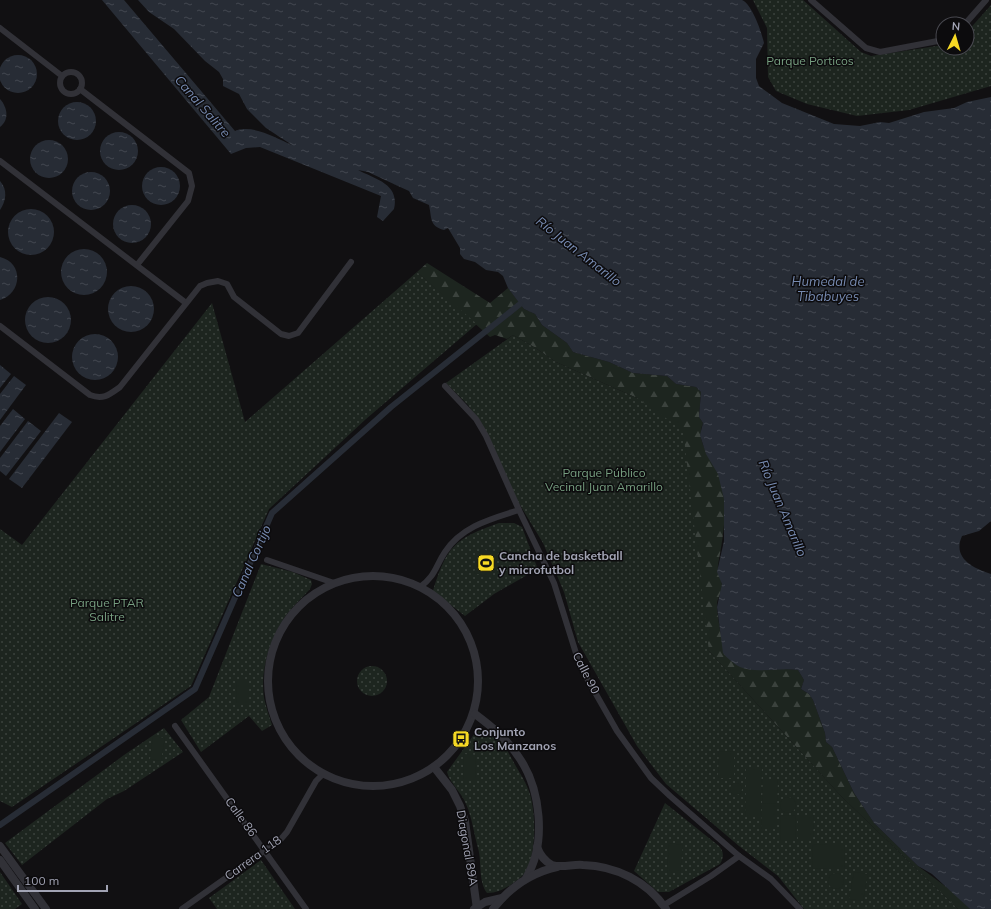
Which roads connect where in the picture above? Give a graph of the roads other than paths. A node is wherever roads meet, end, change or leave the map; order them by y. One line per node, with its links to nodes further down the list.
1 (811, 0): 5 (street)
2 (986, 0): 3 (street)
3 (972, 16)
4 (0, 28): 6 (street)
5 (935, 42)
6 (62, 76): 7 (street); 7 (street)
7 (80, 89): 10 (street)
8 (0, 161): 10 (street)
9 (351, 262): 11 (street)
10 (137, 266): 11 (street)
11 (186, 303): 12 (street)
12 (0, 326)
13 (445, 386): 14 (street, Calle 90)
14 (519, 510): 17 (street); 25 (street, Calle 90)
15 (268, 560): 16 (street)
16 (334, 583): 17 (street); 21 (street)
17 (420, 586): 18 (street)
18 (475, 714): 20 (street); 23 (street)
19 (175, 726): 24 (street, Calle 86)
20 (434, 768): 21 (street); 31 (street, Diagonal 89A)
21 (323, 774): 24 (street, Carrera 118)
22 (0, 846): 33 (street)
23 (537, 846): 27 (street); 28 (street)
24 (265, 850): 34 (street, Carrera 118); 35 (street, Calle 86)
25 (739, 856): 30 (street); 37 (street, Calle 90)
26 (0, 860): 32 (street)
27 (560, 866): 28 (street); 30 (street)
28 (526, 878): 29 (street)
29 (502, 898): 31 (street); 36 (street)
30 (665, 907)
31 (476, 908)
32 (35, 909)
33 (46, 909)
34 (182, 909)
35 (306, 909)
36 (493, 909)
37 (800, 909)

